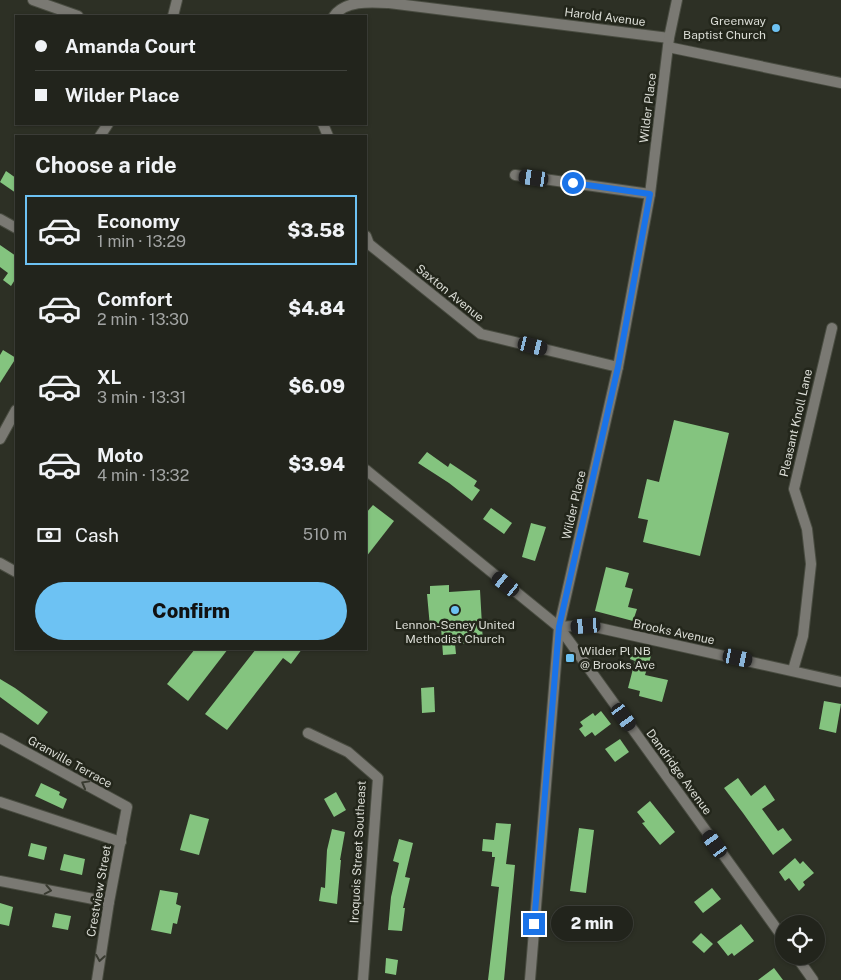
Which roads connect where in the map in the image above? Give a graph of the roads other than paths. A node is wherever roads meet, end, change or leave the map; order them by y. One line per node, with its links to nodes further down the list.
1 (33, 0): 4 (street)
2 (177, 0): 5 (street)
3 (677, 0): 7 (street, Wilder Place)
4 (75, 15)
5 (173, 15)
6 (335, 15): 7 (street, Harold Avenue)
7 (668, 42): 8 (street, Harold Avenue); 10 (street, Wilder Place)
8 (841, 83)
9 (515, 175): 10 (street)
10 (650, 194): 15 (street, Wilder Place)
11 (0, 219): 12 (street)
12 (15, 227)
13 (367, 239): 15 (street, Saxton Avenue)
14 (832, 328): 22 (street, Pleasant Knoll Lane)
15 (618, 367): 21 (street, Wilder Place)
16 (15, 412): 17 (street)
17 (0, 439)
18 (367, 471): 21 (street, Dandridge Avenue)
19 (0, 562): 20 (street)
20 (15, 571)
21 (559, 627): 22 (street, Brooks Avenue); 31 (street, Dandridge Avenue); 35 (street, Wilder Place)
22 (793, 670): 23 (street, Brooks Avenue)
23 (841, 682)
24 (308, 733): 34 (street, Iroquois Street Southeast)
25 (0, 738): 27 (street, Granville Terrace, one-way to 25)
26 (0, 802): 28 (street)
27 (127, 807): 28 (street, Crestview Street)
28 (121, 842): 30 (street, Crestview Street)
29 (0, 881): 30 (street, one-way to 30)
30 (109, 902): 33 (street, Crestview Street, one-way to 33)
31 (775, 927)
32 (802, 965): 36 (street)
33 (96, 980)
34 (363, 980)
35 (530, 980)
36 (813, 980)

